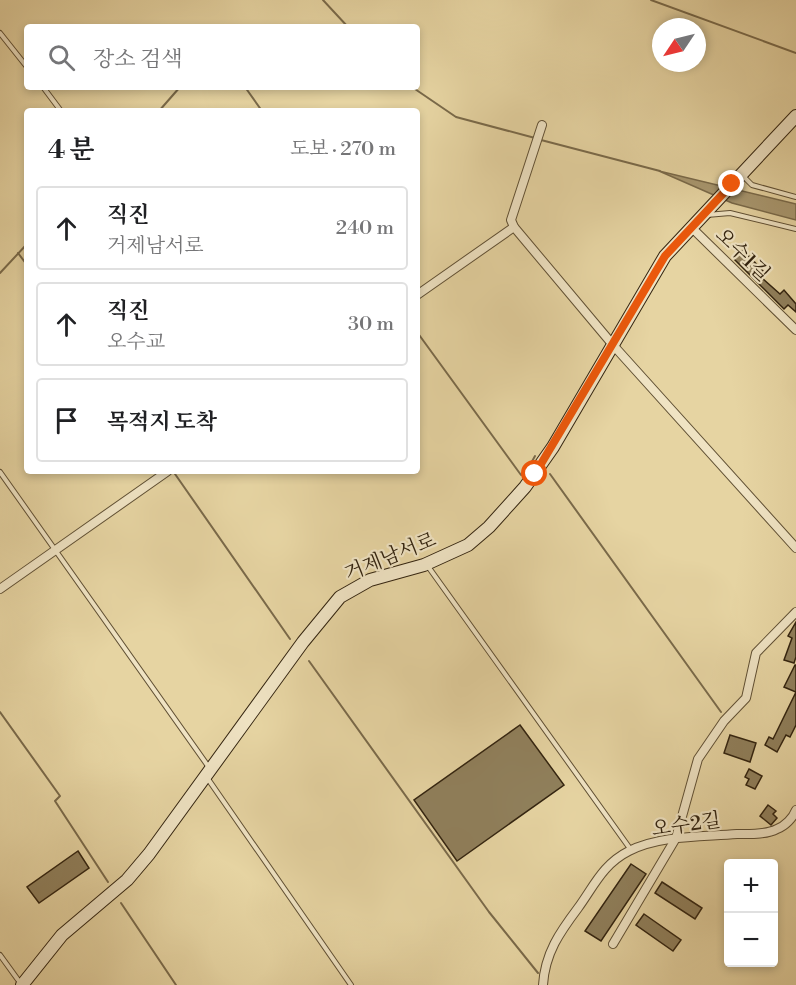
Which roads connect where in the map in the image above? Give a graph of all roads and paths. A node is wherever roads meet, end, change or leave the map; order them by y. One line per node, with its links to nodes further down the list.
1 (0, 33): 2 (lane)
2 (24, 63)
3 (45, 90): 4 (lane)
4 (60, 108)
5 (796, 116): 7 (main road)
6 (542, 125): 10 (street)
7 (741, 174): 8 (lane); 9 (main road, 거제남서로)
8 (796, 197)
9 (706, 212): 11 (main road, 거제남서로); 12 (lane)
10 (514, 227): 13 (street); 15 (street)
11 (692, 228): 14 (street, 오수1길); 15 (main road, 거제남서로)
12 (796, 229)
13 (420, 293)
14 (796, 330)
15 (613, 345): 18 (street); 20 (main road, 거제남서로)
16 (0, 472): 19 (lane)
17 (164, 474): 19 (street)
18 (796, 548)
19 (55, 551): 21 (street); 23 (lane)
20 (427, 564): 23 (main road, 거제남서로); 26 (lane)
21 (0, 589)
22 (796, 612): 25 (street)
23 (208, 772): 29 (main road, 거제남서로); 30 (lane)
24 (796, 810): 25 (street, 오수2길)
25 (676, 838): 26 (street, 오수2길); 27 (street)
26 (631, 850): 31 (street, 오수2길)
27 (613, 944)
28 (0, 955): 29 (lane)
29 (22, 985)
30 (351, 985)
31 (543, 985)

